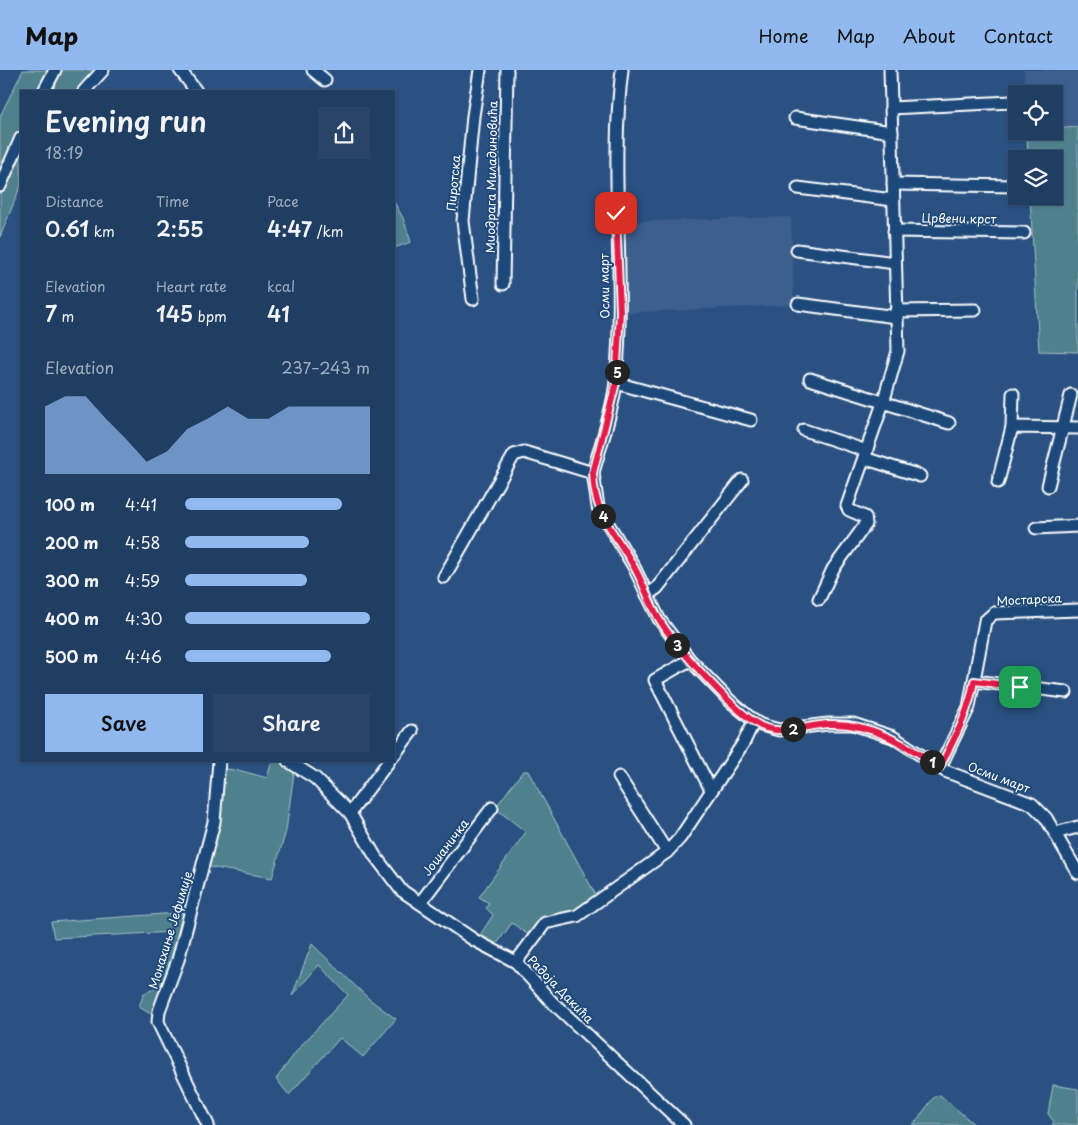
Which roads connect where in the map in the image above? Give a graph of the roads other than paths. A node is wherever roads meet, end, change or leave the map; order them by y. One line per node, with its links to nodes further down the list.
1 (55, 70): 11 (street)
2 (103, 70): 12 (street)
3 (180, 70): 13 (street)
4 (313, 70): 10 (street)
5 (480, 70): 29 (street, Пиротска)
6 (507, 70): 28 (street, Миодрага Миладиновића)
7 (622, 70): 34 (street, Осми март)
8 (885, 70): 9 (street)
9 (890, 70): 15 (street)
10 (325, 80)
11 (45, 90)
12 (85, 90)
13 (195, 90)
14 (1008, 102): 15 (street)
15 (891, 108): 17 (street)
16 (795, 118): 17 (street)
17 (892, 132): 19 (street)
18 (20, 140): 20 (street)
19 (893, 184): 21 (street); 23 (street)
20 (0, 186)
21 (1008, 186)
22 (798, 188): 23 (street)
23 (893, 200): 24 (street)
24 (894, 231): 25 (street, Црвени крст); 27 (street)
25 (1024, 233)
26 (797, 250): 27 (street)
27 (895, 263): 32 (street)
28 (503, 284)
29 (472, 299)
30 (798, 304): 32 (street)
31 (975, 310): 32 (street)
32 (896, 314): 37 (street)
33 (810, 379): 37 (street)
34 (616, 383): 38 (street); 45 (street, Осми март)
35 (1013, 394): 40 (street)
36 (1071, 394): 41 (street)
37 (883, 403): 39 (street); 44 (street)
38 (751, 420)
39 (949, 423)
40 (1012, 427): 41 (street); 48 (street)
41 (1062, 428): 42 (street); 49 (street)
42 (1078, 428)
43 (804, 430): 44 (street)
44 (866, 454): 46 (street); 54 (street)
45 (593, 473): 52 (street); 53 (street, Осми март)
46 (920, 476)
47 (742, 480): 53 (street)
48 (998, 482)
49 (1048, 486)
50 (1078, 526): 51 (street)
51 (1036, 528)
52 (444, 577)
53 (647, 595): 56 (street, Осми март)
54 (819, 599)
55 (1078, 610): 57 (street, Мостарска)
56 (690, 660): 59 (street, Осми март); 67 (street)
57 (974, 681): 58 (street); 65 (street, Мостарска)
58 (1066, 692)
59 (754, 721): 65 (street, Осми март); 67 (street, Радоја Дакића)
60 (412, 731): 61 (street)
61 (395, 754)
62 (219, 762): 76 (street, Монахиње Јефимије)
63 (291, 762): 69 (street)
64 (388, 762): 69 (street)
65 (940, 767): 71 (street, Осми март)
66 (619, 777): 72 (street)
67 (711, 790): 72 (street, Радоја Дакића)
68 (492, 808): 74 (street, Јошаничка)
69 (350, 813): 74 (street)
70 (1078, 827): 71 (street)
71 (1055, 832): 73 (street, Осми март)
72 (667, 852): 75 (street, Радоја Дакића)
73 (1078, 873)
74 (420, 903): 75 (street)
75 (516, 962): 77 (street, Радоја Дакића)
76 (208, 1125)
77 (684, 1125)

